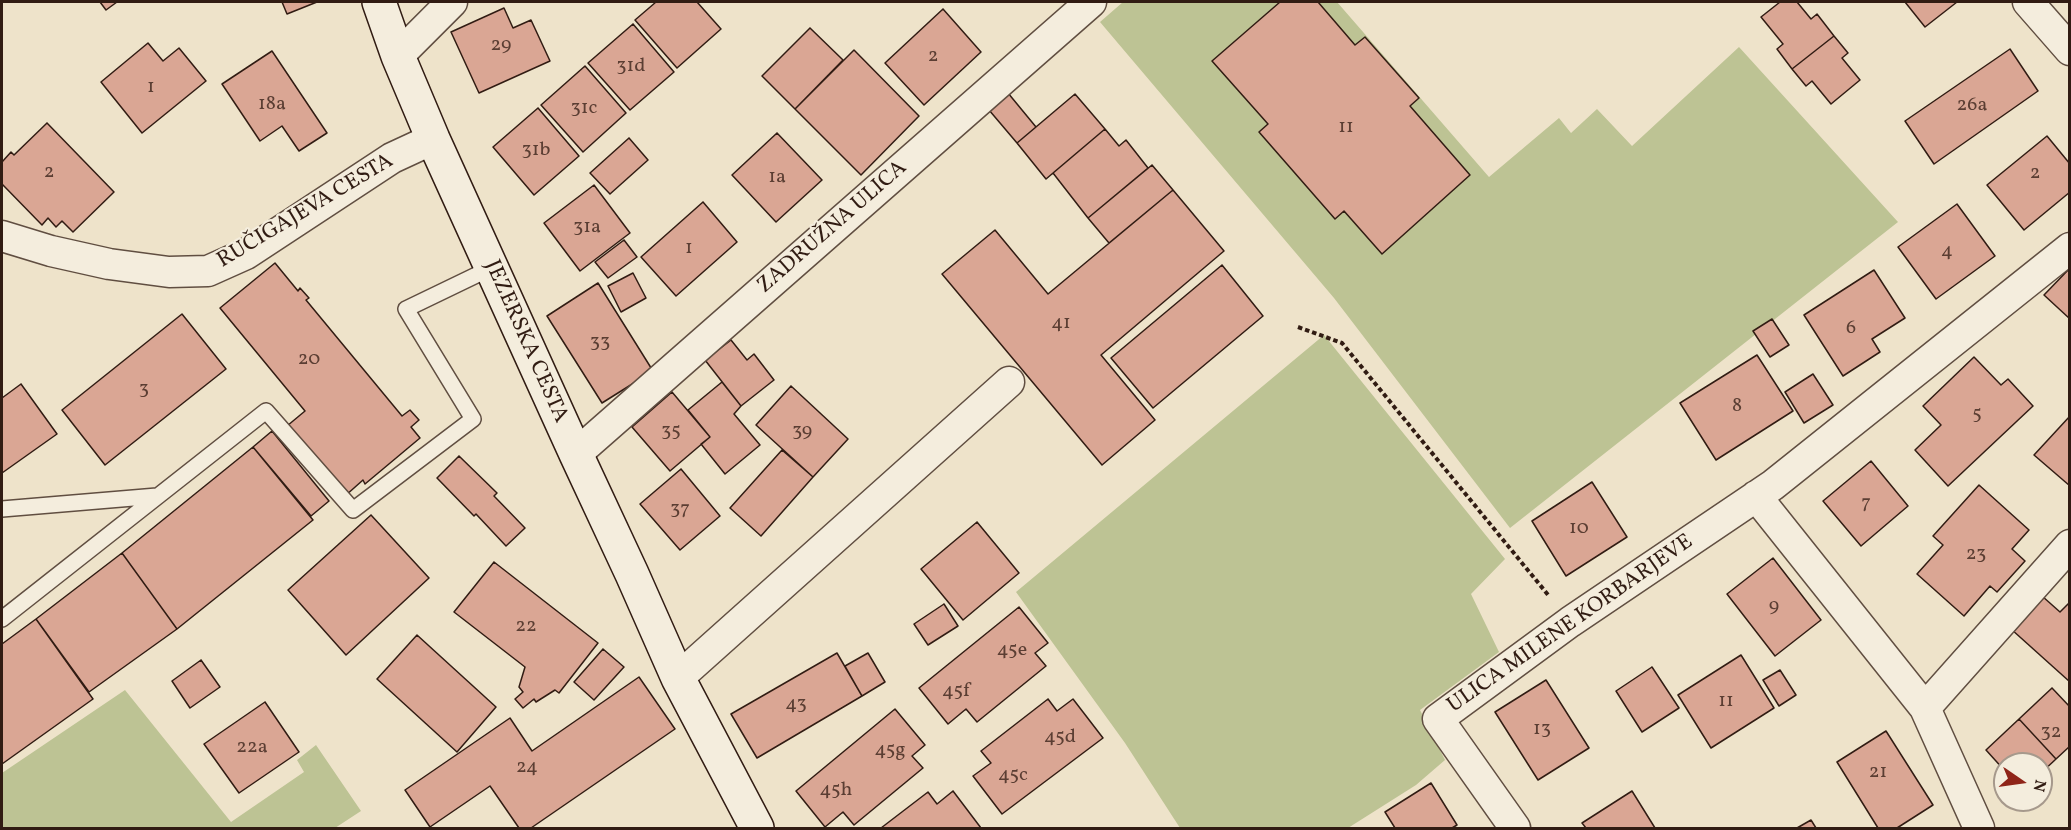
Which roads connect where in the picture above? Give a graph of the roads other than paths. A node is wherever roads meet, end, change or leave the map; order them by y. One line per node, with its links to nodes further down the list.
1 (379, 2): 6 (street, JEZERSKA CESTA)
2 (452, 2): 6 (street)
3 (1091, 2): 12 (street, ZADRUŽNA ULICA)
4 (2028, 2): 5 (street)
5 (2070, 50)
6 (398, 56): 7 (street, JEZERSKA CESTA)
7 (433, 139): 8 (street, RUČIGAJEVA CESTA); 10 (street, JEZERSKA CESTA)
8 (2, 236)
9 (2070, 248): 14 (street, ULICA MILENE KORBARJEVE)
10 (491, 268): 12 (street, JEZERSKA CESTA); 13 (lane)
11 (1009, 382): 18 (street)
12 (576, 454): 18 (street, JEZERSKA CESTA)
13 (158, 496): 15 (lane); 17 (lane)
14 (1756, 496): 19 (street); 21 (street, ULICA MILENE KORBARJEVE)
15 (2, 509)
16 (2070, 546): 19 (street)
17 (2, 619)
18 (678, 678): 20 (street, JEZERSKA CESTA)
19 (1925, 708): 22 (street)
20 (756, 828)
21 (1515, 828)
22 (1979, 828)

